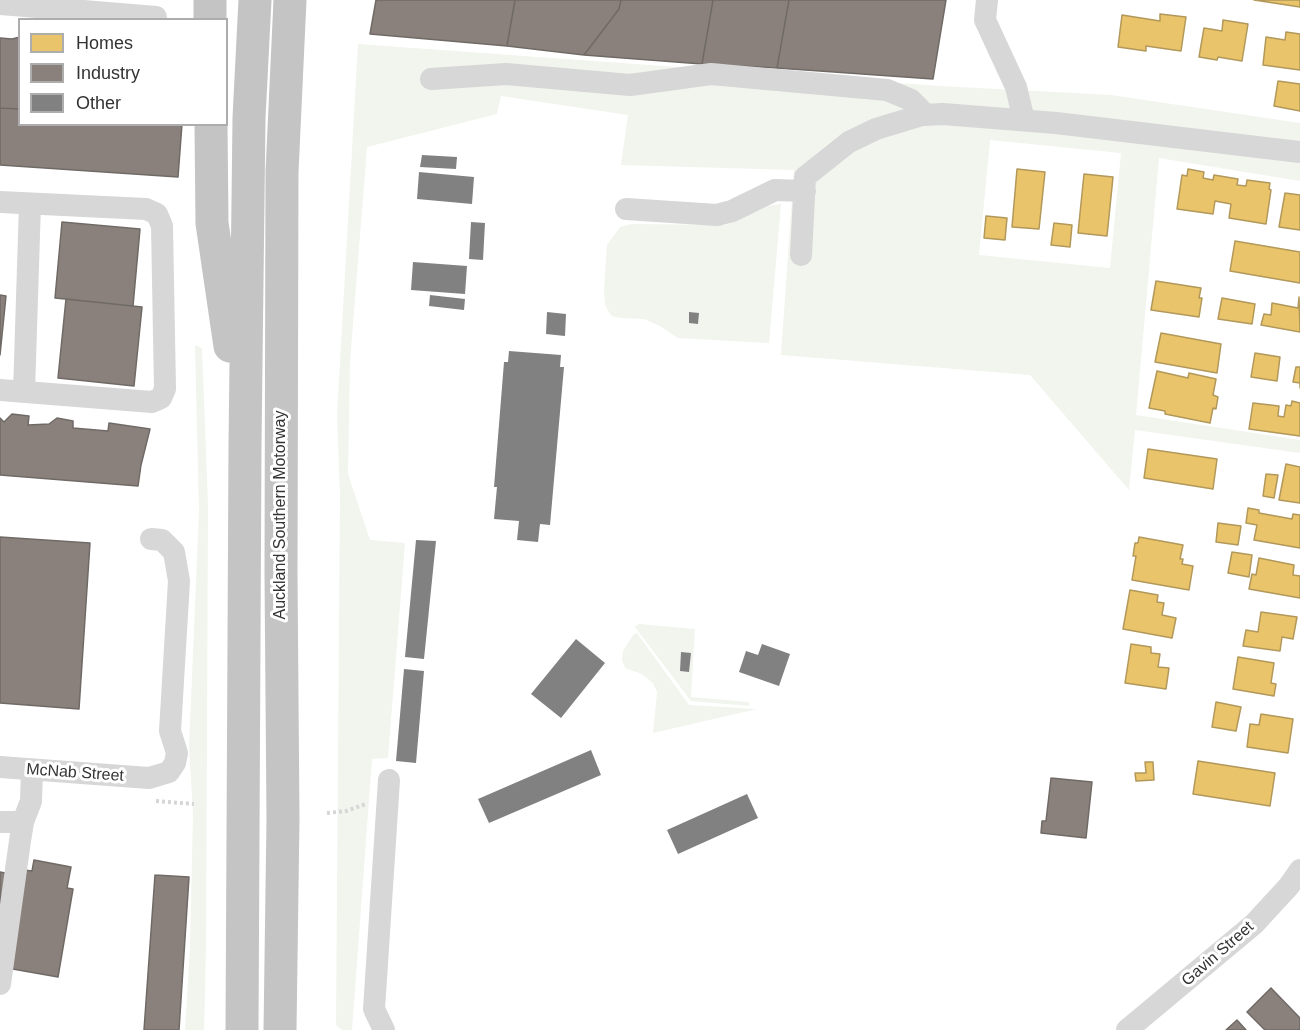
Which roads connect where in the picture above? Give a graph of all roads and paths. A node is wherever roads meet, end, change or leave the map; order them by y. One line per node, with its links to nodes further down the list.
1 (210, 0): 7 (highway)
2 (255, 0): 20 (highway)
3 (987, 0): 10 (street)
4 (0, 4): 6 (street)
5 (292, 4): 32 (highway, Auckland Southern Motorway)
6 (156, 17)
7 (210, 18)
8 (431, 79): 9 (street)
9 (926, 115): 10 (street); 13 (street)
10 (1024, 120): 12 (street)
11 (211, 126): 20 (highway)
12 (1300, 152)
13 (805, 192): 16 (street); 17 (street)
14 (0, 202): 15 (street)
15 (30, 204): 19 (street); 19 (street)
16 (626, 209)
17 (801, 255)
18 (0, 390): 19 (street)
19 (24, 392)
20 (245, 446): 31 (highway)
21 (151, 539): 23 (street, McNab Street)
22 (0, 767): 23 (street, McNab Street)
23 (32, 770): 28 (street)
24 (389, 780): 33 (street)
25 (366, 804): 26 (path)
26 (327, 813)
27 (0, 822): 28 (street)
28 (23, 822): 30 (street)
29 (1300, 870): 34 (street, Gavin Street)
30 (0, 984)
31 (242, 1030)
32 (280, 1030)
33 (384, 1030)
34 (1127, 1030)

